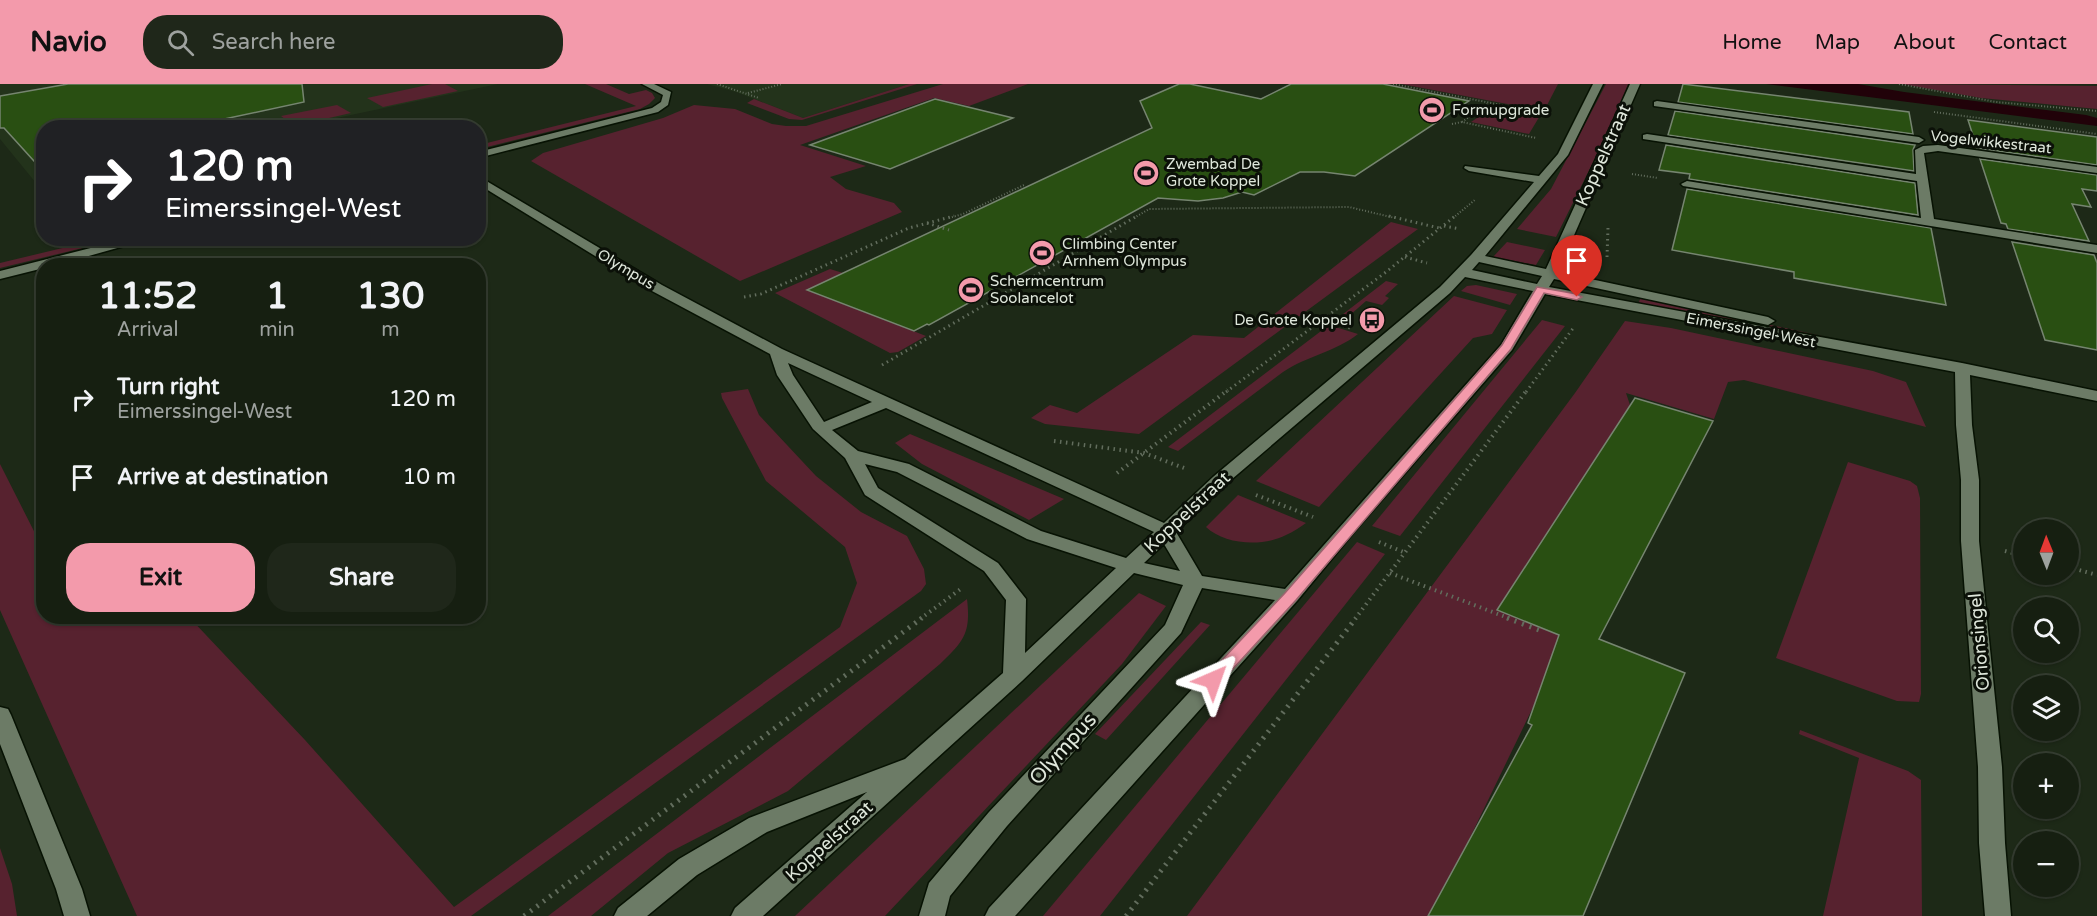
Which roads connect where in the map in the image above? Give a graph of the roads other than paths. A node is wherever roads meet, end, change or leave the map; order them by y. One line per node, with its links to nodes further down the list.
1 (647, 84): 7 (street)
2 (1598, 84): 11 (street, Koppelstraat)
3 (1635, 84): 22 (street, Koppelstraat)
4 (1657, 104): 6 (street, Koppelstraat)
5 (1647, 137): 10 (street, Koppelstraat)
6 (1919, 140)
7 (486, 153)
8 (1469, 168): 11 (street)
9 (2097, 170): 10 (street, Vogelwikkestraat)
10 (1922, 178): 14 (street, Vogelwikkestraat)
11 (1542, 180): 18 (street, Koppelstraat)
12 (486, 184): 23 (street, Olympus)
13 (1687, 184): 14 (street)
14 (1928, 223): 16 (street)
15 (115, 246): 17 (street)
16 (2097, 249)
17 (68, 258)
18 (1476, 258): 20 (street, Koppelstraat); 22 (street)
19 (36, 266): 21 (street)
20 (1462, 272): 22 (street); 29 (street, Koppelstraat)
21 (0, 275)
22 (1545, 282): 24 (street, Eimerssingel-West); 24 (street, Eimerssingel-West); 32 (street, Koppelstraat)
23 (777, 352): 26 (street, Olympus); 27 (street)
24 (1962, 368): 25 (street, Eimerssingel-West); 41 (street, Orionsingel)
25 (2097, 396)
26 (886, 402): 27 (street); 29 (street, Olympus)
27 (821, 429): 28 (street)
28 (852, 455): 30 (street); 33 (street)
29 (1166, 531): 30 (street, Koppelstraat); 31 (street)
30 (1129, 566): 31 (street); 33 (street, Koppelstraat)
31 (1195, 581): 32 (street); 39 (street, Olympus)
32 (1290, 596): 40 (street, Koppelstraat)
33 (1014, 676): 35 (street, Koppelstraat)
34 (0, 715): 36 (street)
35 (916, 763): 37 (street); 38 (street, Koppelstraat)
36 (77, 916)
37 (627, 916)
38 (744, 916)
39 (932, 916)
40 (998, 916)
41 (1998, 916)

